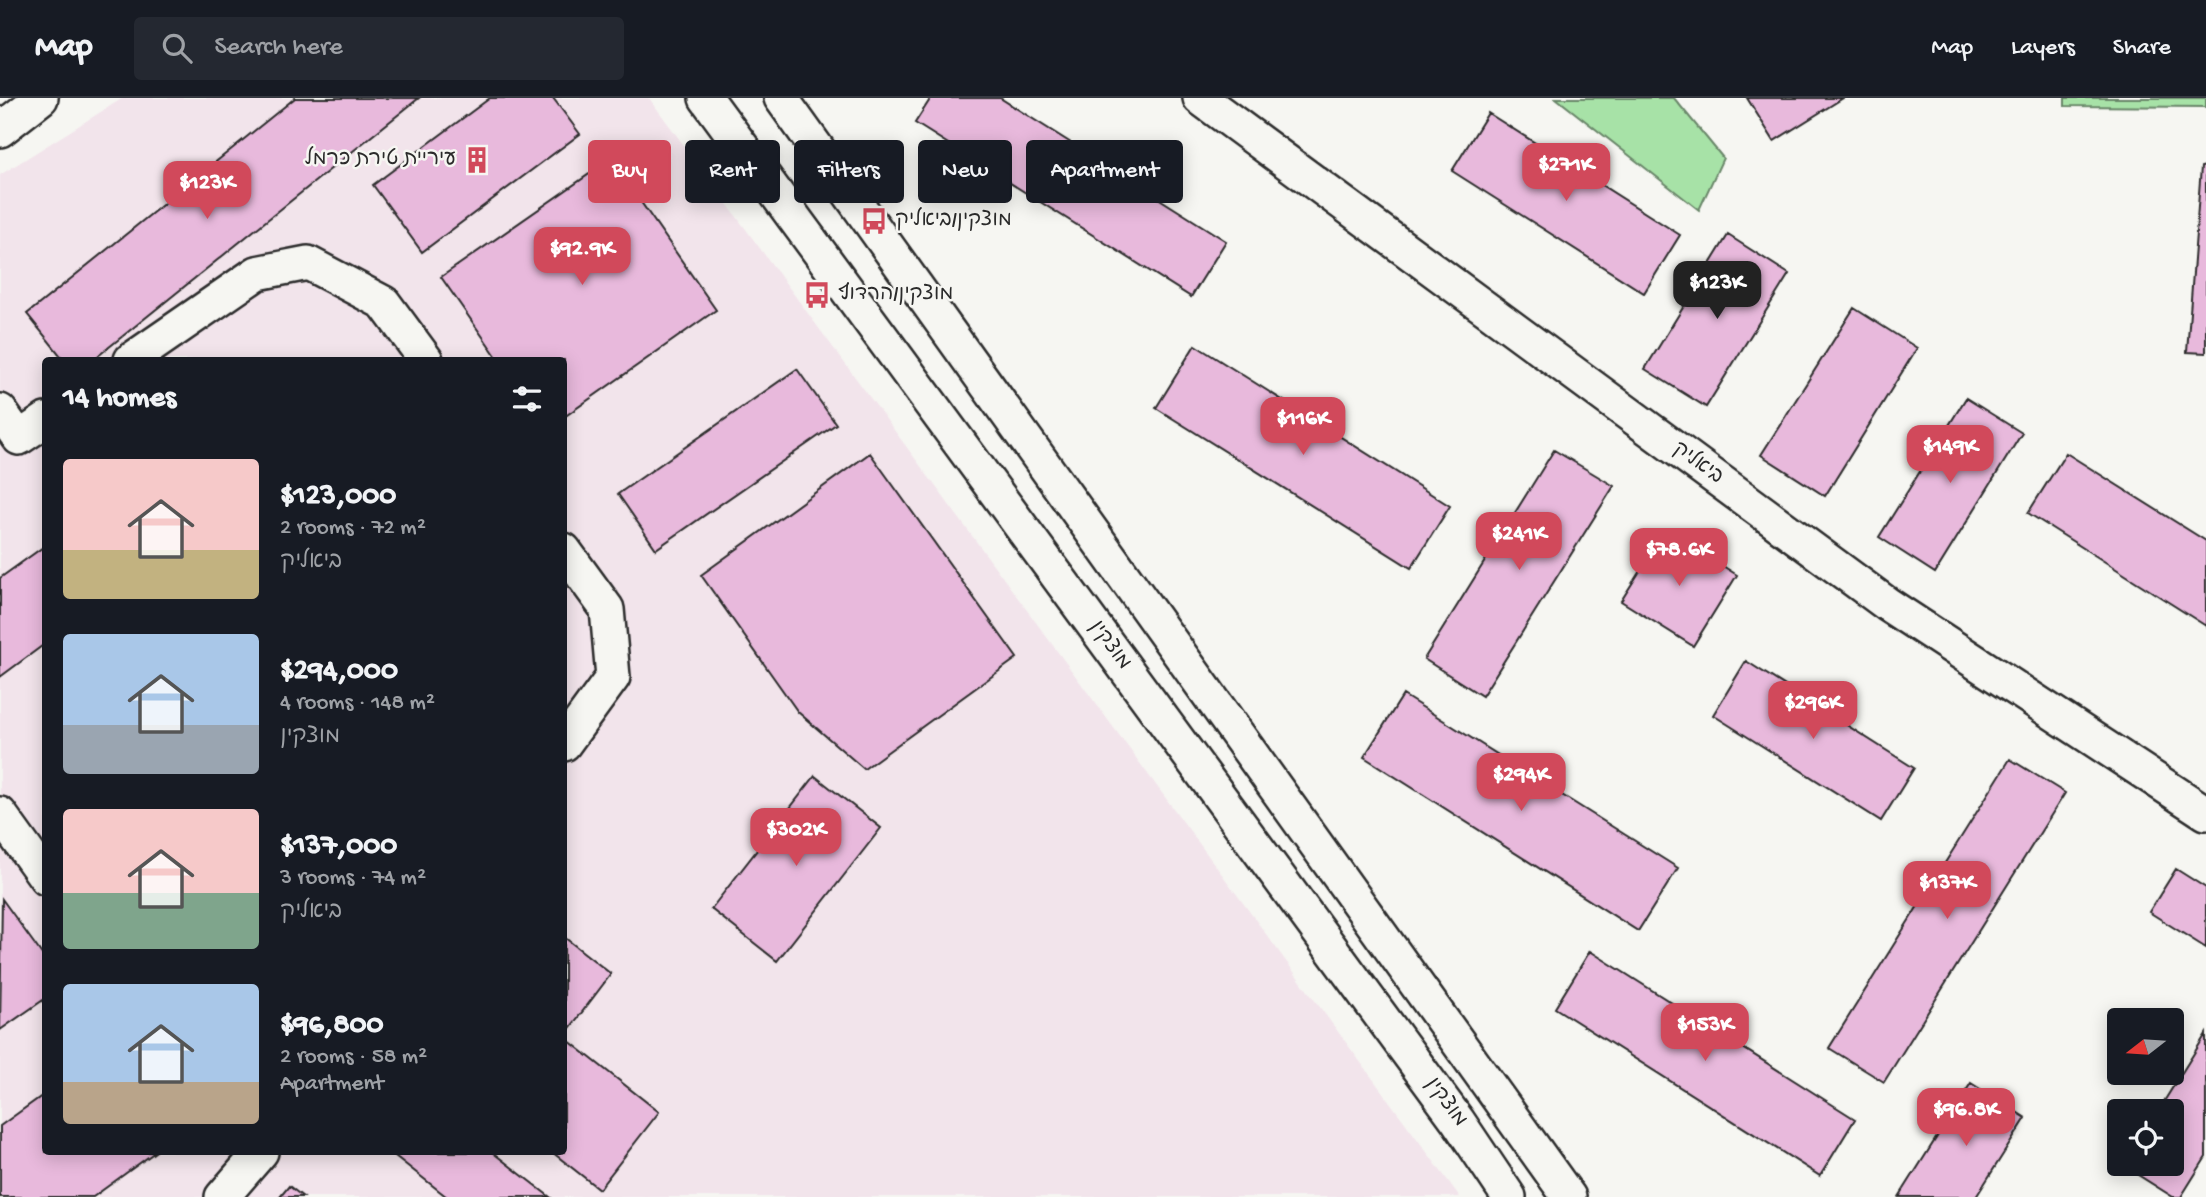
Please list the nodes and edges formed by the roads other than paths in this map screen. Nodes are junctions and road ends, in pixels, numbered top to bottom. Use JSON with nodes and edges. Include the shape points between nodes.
{"nodes":[{"id":1,"x":41,"y":98,"type":"edge"},
{"id":2,"x":706,"y":98,"type":"edge"},
{"id":3,"x":781,"y":98,"type":"edge"},
{"id":4,"x":1200,"y":98,"type":"edge"},
{"id":5,"x":0,"y":130,"type":"edge"},
{"id":6,"x":135,"y":357,"type":"edge"},
{"id":7,"x":424,"y":357,"type":"edge"},
{"id":8,"x":0,"y":411,"type":"edge"},
{"id":9,"x":21,"y":437,"type":"edge"},
{"id":10,"x":567,"y":554,"type":"edge"},
{"id":11,"x":567,"y":740,"type":"edge"},
{"id":12,"x":2206,"y":813,"type":"edge"},
{"id":13,"x":0,"y":814,"type":"edge"},
{"id":14,"x":42,"y":872,"type":"edge"},
{"id":15,"x":251,"y":1156,"type":"edge"},
{"id":16,"x":222,"y":1197,"type":"edge"},
{"id":17,"x":1509,"y":1197,"type":"edge"},
{"id":18,"x":1569,"y":1197,"type":"edge"}],
"edges":[{"from":1,"to":5,"type":"street"},
{"from":2,"to":17,"type":"street","name":"מוצקין","via":[[1458,1121]]},
{"from":3,"to":18,"type":"street"},
{"from":4,"to":12,"type":"street","name":"ביאליק","via":[[1887,604]]},
{"from":6,"to":7,"type":"street","via":[[257,273],[308,263],[384,303]]},
{"from":8,"to":9,"type":"street"},
{"from":10,"to":11,"type":"street","via":[[607,609],[613,677]]},
{"from":13,"to":14,"type":"street"},
{"from":15,"to":16,"type":"street"}]}
